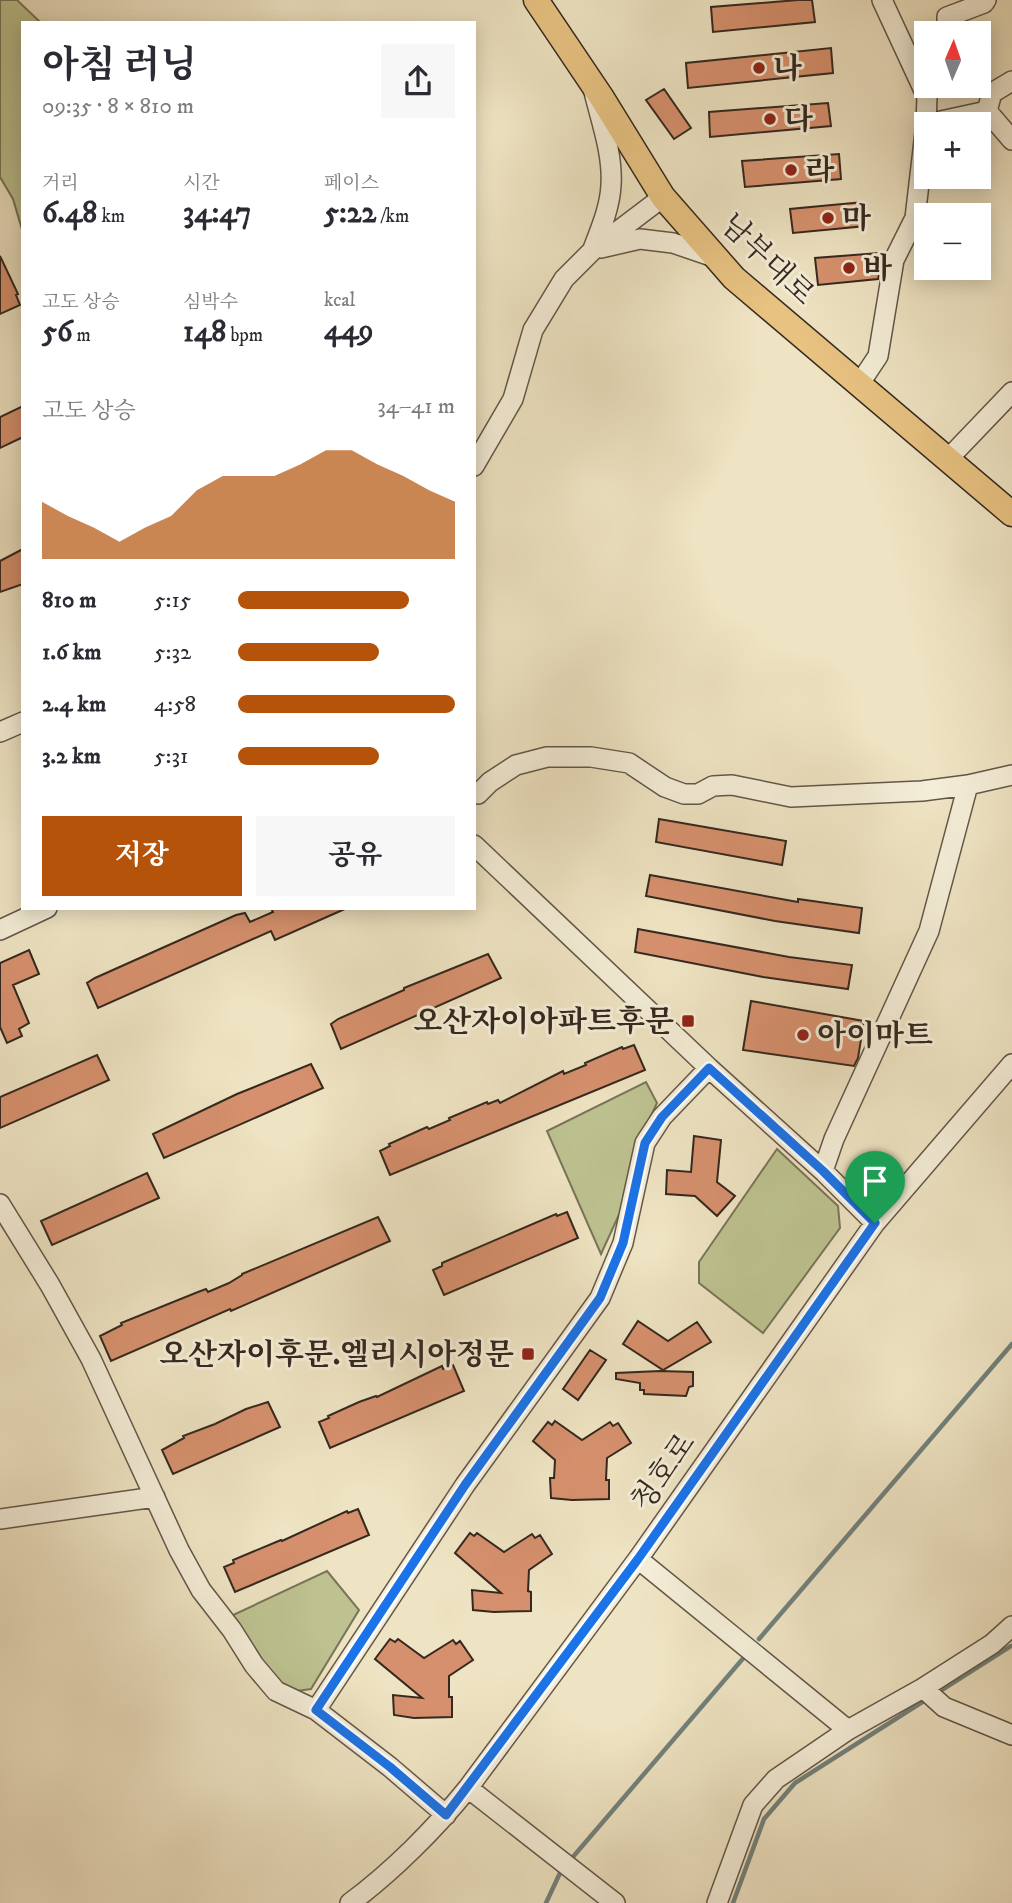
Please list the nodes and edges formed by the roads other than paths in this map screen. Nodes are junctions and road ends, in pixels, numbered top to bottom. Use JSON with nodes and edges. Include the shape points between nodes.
{"nodes":[{"id":1,"x":536,"y":0,"type":"edge"},
{"id":2,"x":882,"y":0,"type":"edge"},
{"id":3,"x":986,"y":0,"type":"edge"},
{"id":4,"x":947,"y":21,"type":"edge"},
{"id":5,"x":914,"y":61,"type":"edge"},
{"id":6,"x":1012,"y":81,"type":"edge"},
{"id":7,"x":592,"y":84,"type":"junction"},
{"id":8,"x":987,"y":111,"type":"junction"},
{"id":9,"x":982,"y":112,"type":"edge"},
{"id":10,"x":1012,"y":140,"type":"edge"},
{"id":11,"x":919,"y":189,"type":"edge"},
{"id":12,"x":663,"y":197,"type":"junction"},
{"id":13,"x":593,"y":250,"type":"junction"},
{"id":14,"x":717,"y":258,"type":"junction"},
{"id":15,"x":860,"y":383,"type":"junction"},
{"id":16,"x":1012,"y":392,"type":"edge"},
{"id":17,"x":948,"y":459,"type":"junction"},
{"id":18,"x":476,"y":463,"type":"edge"},
{"id":19,"x":1012,"y":514,"type":"edge"},
{"id":20,"x":21,"y":723,"type":"edge"},
{"id":21,"x":0,"y":732,"type":"edge"},
{"id":22,"x":1012,"y":775,"type":"edge"},
{"id":23,"x":968,"y":785,"type":"junction"},
{"id":24,"x":478,"y":794,"type":"dead end"},
{"id":25,"x":476,"y":847,"type":"edge"},
{"id":26,"x":43,"y":910,"type":"edge"},
{"id":27,"x":0,"y":930,"type":"edge"},
{"id":28,"x":1012,"y":1064,"type":"edge"},
{"id":29,"x":709,"y":1068,"type":"junction"},
{"id":30,"x":823,"y":1171,"type":"junction"},
{"id":31,"x":0,"y":1204,"type":"edge"},
{"id":32,"x":875,"y":1223,"type":"junction"},
{"id":33,"x":155,"y":1497,"type":"junction"},
{"id":34,"x":0,"y":1519,"type":"edge"},
{"id":35,"x":638,"y":1559,"type":"junction"},
{"id":36,"x":1012,"y":1626,"type":"edge"},
{"id":37,"x":924,"y":1688,"type":"junction"},
{"id":38,"x":316,"y":1710,"type":"junction"},
{"id":39,"x":848,"y":1730,"type":"junction"},
{"id":40,"x":1012,"y":1735,"type":"edge"},
{"id":41,"x":468,"y":1788,"type":"junction"},
{"id":42,"x":446,"y":1815,"type":"junction"},
{"id":43,"x":350,"y":1903,"type":"edge"},
{"id":44,"x":615,"y":1903,"type":"edge"},
{"id":45,"x":717,"y":1903,"type":"edge"}],
"edges":[{"from":1,"to":7,"type":"main road","name":"남부대로"},
{"from":2,"to":5,"type":"street"},
{"from":3,"to":4,"type":"street","via":[[947,17]]},
{"from":6,"to":8,"type":"street","via":[[992,93]]},
{"from":7,"to":12,"type":"main road","name":"남부대로"},
{"from":7,"to":13,"type":"street","via":[[610,159],[611,184],[607,213]]},
{"from":8,"to":9,"type":"street"},
{"from":8,"to":10,"type":"street"},
{"from":11,"to":15,"type":"street","via":[[915,218],[894,260],[878,356]]},
{"from":12,"to":13,"type":"street"},
{"from":12,"to":14,"type":"main road","name":"남부대로"},
{"from":13,"to":14,"type":"street","via":[[640,239],[673,243]]},
{"from":13,"to":18,"type":"street","via":[[564,279],[533,330],[513,399]]},
{"from":14,"to":15,"type":"main road","name":"남부대로","via":[[734,278]]},
{"from":15,"to":17,"type":"main road","name":"남부대로"},
{"from":16,"to":17,"type":"street"},
{"from":17,"to":19,"type":"main road","name":"남부대로"},
{"from":20,"to":21,"type":"street"},
{"from":22,"to":23,"type":"street"},
{"from":23,"to":24,"type":"street","via":[[791,797],[732,785],[684,794],[629,763],[547,757],[516,765]]},
{"from":23,"to":30,"type":"street","via":[[929,931]]},
{"from":25,"to":29,"type":"street"},
{"from":26,"to":27,"type":"street"},
{"from":28,"to":32,"type":"street","name":"청호로"},
{"from":29,"to":30,"type":"street"},
{"from":29,"to":38,"type":"street","via":[[662,1117],[645,1143],[623,1243],[600,1298],[465,1485]]},
{"from":30,"to":32,"type":"street"},
{"from":31,"to":33,"type":"street","via":[[90,1359]]},
{"from":32,"to":35,"type":"street","name":"청호로"},
{"from":33,"to":34,"type":"street"},
{"from":33,"to":38,"type":"street","via":[[201,1590],[254,1665],[276,1690]]},
{"from":35,"to":39,"type":"street"},
{"from":35,"to":41,"type":"street","name":"청호로"},
{"from":36,"to":37,"type":"street"},
{"from":37,"to":39,"type":"street"},
{"from":37,"to":40,"type":"street","via":[[944,1707]]},
{"from":38,"to":42,"type":"street"},
{"from":39,"to":45,"type":"street","via":[[776,1779],[753,1805]]},
{"from":41,"to":42,"type":"street","name":"청호로"},
{"from":41,"to":44,"type":"street"},
{"from":42,"to":43,"type":"street","name":"청호로"}]}
